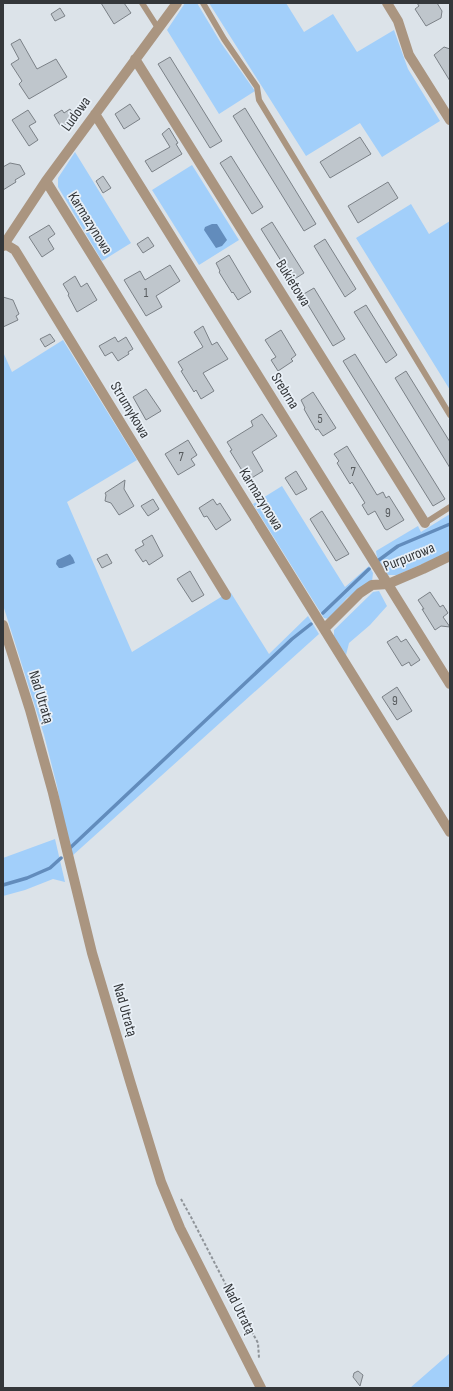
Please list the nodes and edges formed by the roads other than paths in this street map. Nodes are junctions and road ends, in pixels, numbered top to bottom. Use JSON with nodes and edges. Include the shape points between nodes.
{"nodes":[{"id":1,"x":142,"y":3,"type":"edge"},
{"id":2,"x":177,"y":3,"type":"edge"},
{"id":3,"x":203,"y":3,"type":"edge"},
{"id":4,"x":387,"y":3,"type":"edge"},
{"id":5,"x":158,"y":28,"type":"junction"},
{"id":6,"x":135,"y":59,"type":"junction"},
{"id":7,"x":94,"y":114,"type":"junction"},
{"id":8,"x":450,"y":120,"type":"edge"},
{"id":9,"x":46,"y":181,"type":"junction"},
{"id":10,"x":4,"y":245,"type":"edge"},
{"id":11,"x":450,"y":415,"type":"edge"},
{"id":12,"x":450,"y":507,"type":"edge"},
{"id":13,"x":425,"y":523,"type":"joint"},
{"id":14,"x":450,"y":556,"type":"edge"},
{"id":15,"x":388,"y":584,"type":"junction"},
{"id":16,"x":226,"y":595,"type":"dead end"},
{"id":17,"x":3,"y":625,"type":"edge"},
{"id":18,"x":324,"y":629,"type":"junction"},
{"id":19,"x":450,"y":684,"type":"edge"},
{"id":20,"x":450,"y":832,"type":"edge"},
{"id":21,"x":261,"y":1388,"type":"edge"}],
"edges":[{"from":1,"to":5,"type":"lane"},
{"from":2,"to":5,"type":"street","name":"Ludowa"},
{"from":3,"to":11,"type":"lane","via":[[257,87],[259,100]]},
{"from":4,"to":8,"type":"street","via":[[398,21],[409,55]]},
{"from":5,"to":6,"type":"street","name":"Ludowa"},
{"from":6,"to":7,"type":"street","name":"Ludowa"},
{"from":6,"to":13,"type":"street","name":"Bukietowa"},
{"from":7,"to":9,"type":"street","name":"Ludowa"},
{"from":7,"to":15,"type":"street","name":"Srebrna"},
{"from":9,"to":10,"type":"street","name":"Ludowa"},
{"from":9,"to":18,"type":"street","name":"Karmazynowa"},
{"from":10,"to":16,"type":"street","name":"Strumykowa","via":[[15,250]]},
{"from":12,"to":13,"type":"lane"},
{"from":14,"to":15,"type":"street","name":"Purpurowa"},
{"from":15,"to":18,"type":"street","name":"Purpurowa","via":[[372,585],[360,593]]},
{"from":15,"to":19,"type":"street","name":"Srebrna"},
{"from":17,"to":21,"type":"street","name":"Nad Utratą","via":[[30,710],[92,953],[159,1175],[180,1228]]},
{"from":18,"to":20,"type":"street","name":"Karmazynowa"}]}
